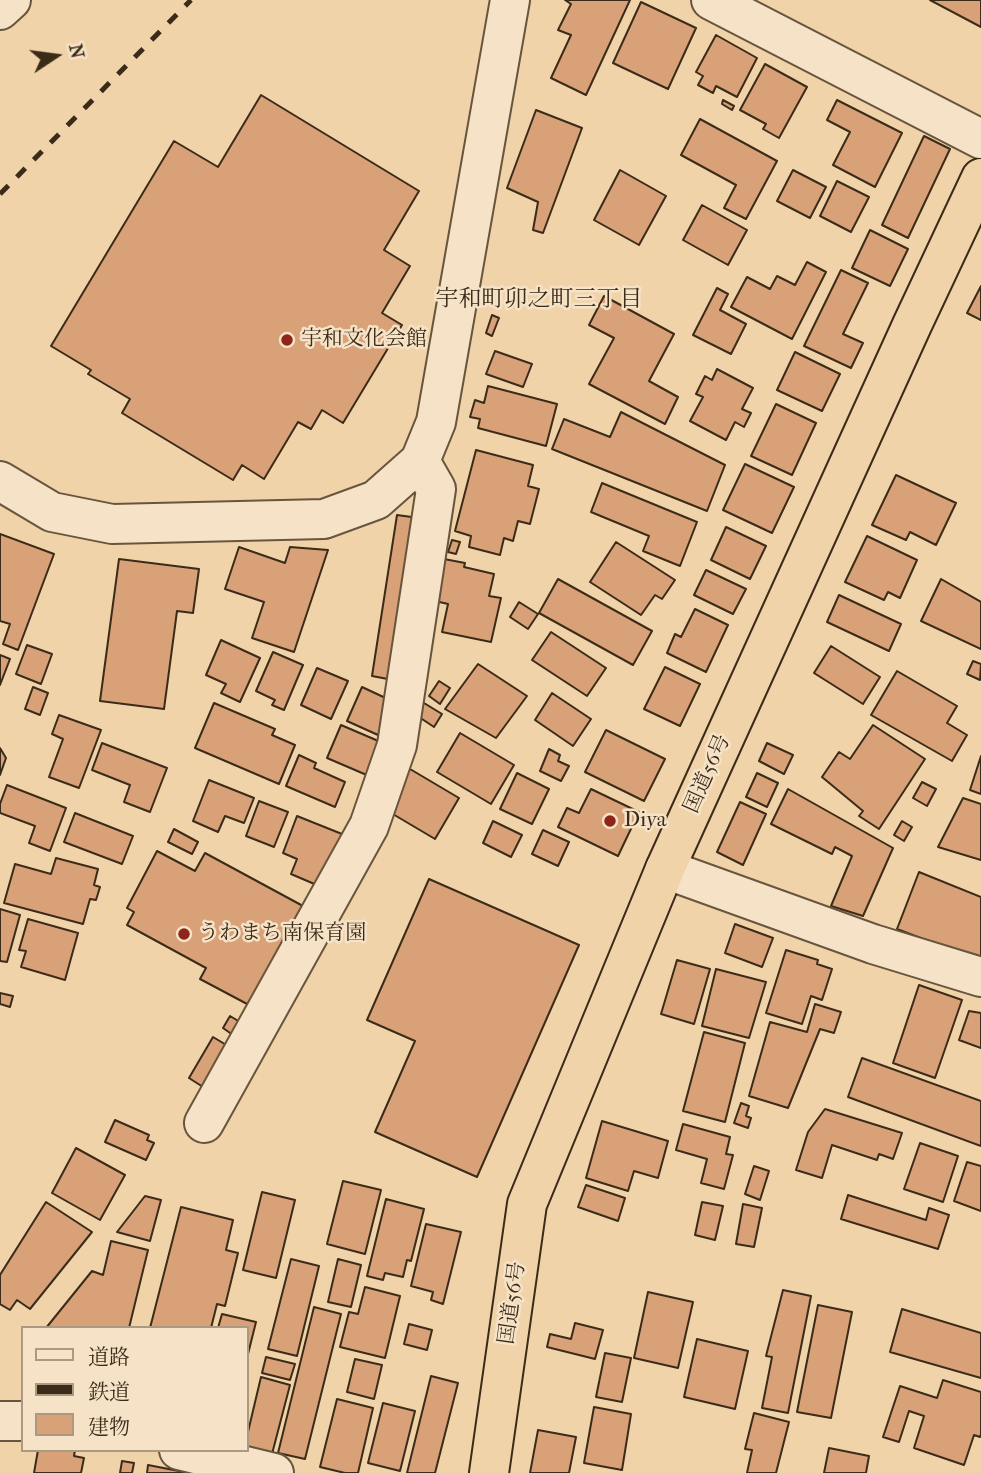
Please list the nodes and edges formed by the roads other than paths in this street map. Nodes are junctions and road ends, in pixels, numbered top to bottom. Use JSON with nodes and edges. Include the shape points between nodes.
{"nodes":[{"id":1,"x":11,"y":0,"type":"edge"},
{"id":2,"x":510,"y":0,"type":"edge"},
{"id":3,"x":711,"y":0,"type":"edge"},
{"id":4,"x":0,"y":10,"type":"edge"},
{"id":5,"x":981,"y":139,"type":"edge"},
{"id":6,"x":981,"y":178,"type":"edge"},
{"id":7,"x":420,"y":461,"type":"junction"},
{"id":8,"x":0,"y":481,"type":"edge"},
{"id":9,"x":665,"y":869,"type":"junction"},
{"id":10,"x":981,"y":977,"type":"edge"},
{"id":11,"x":204,"y":1123,"type":"dead end"},
{"id":12,"x":0,"y":1421,"type":"edge"},
{"id":13,"x":21,"y":1421,"type":"edge"},
{"id":14,"x":186,"y":1452,"type":"edge"},
{"id":15,"x":274,"y":1473,"type":"edge"},
{"id":16,"x":489,"y":1473,"type":"edge"}],
"edges":[{"from":1,"to":4,"type":"street"},
{"from":2,"to":7,"type":"street","via":[[436,422]]},
{"from":3,"to":5,"type":"street"},
{"from":6,"to":9,"type":"highway","name":"国道56号"},
{"from":7,"to":8,"type":"street","via":[[376,500],[324,519],[112,524],[52,512]]},
{"from":7,"to":11,"type":"street","via":[[436,489],[397,745],[369,826]]},
{"from":9,"to":10,"type":"street","via":[[873,944]]},
{"from":9,"to":16,"type":"highway","name":"国道56号","via":[[527,1203]]},
{"from":12,"to":13,"type":"street"},
{"from":14,"to":15,"type":"street"}]}
